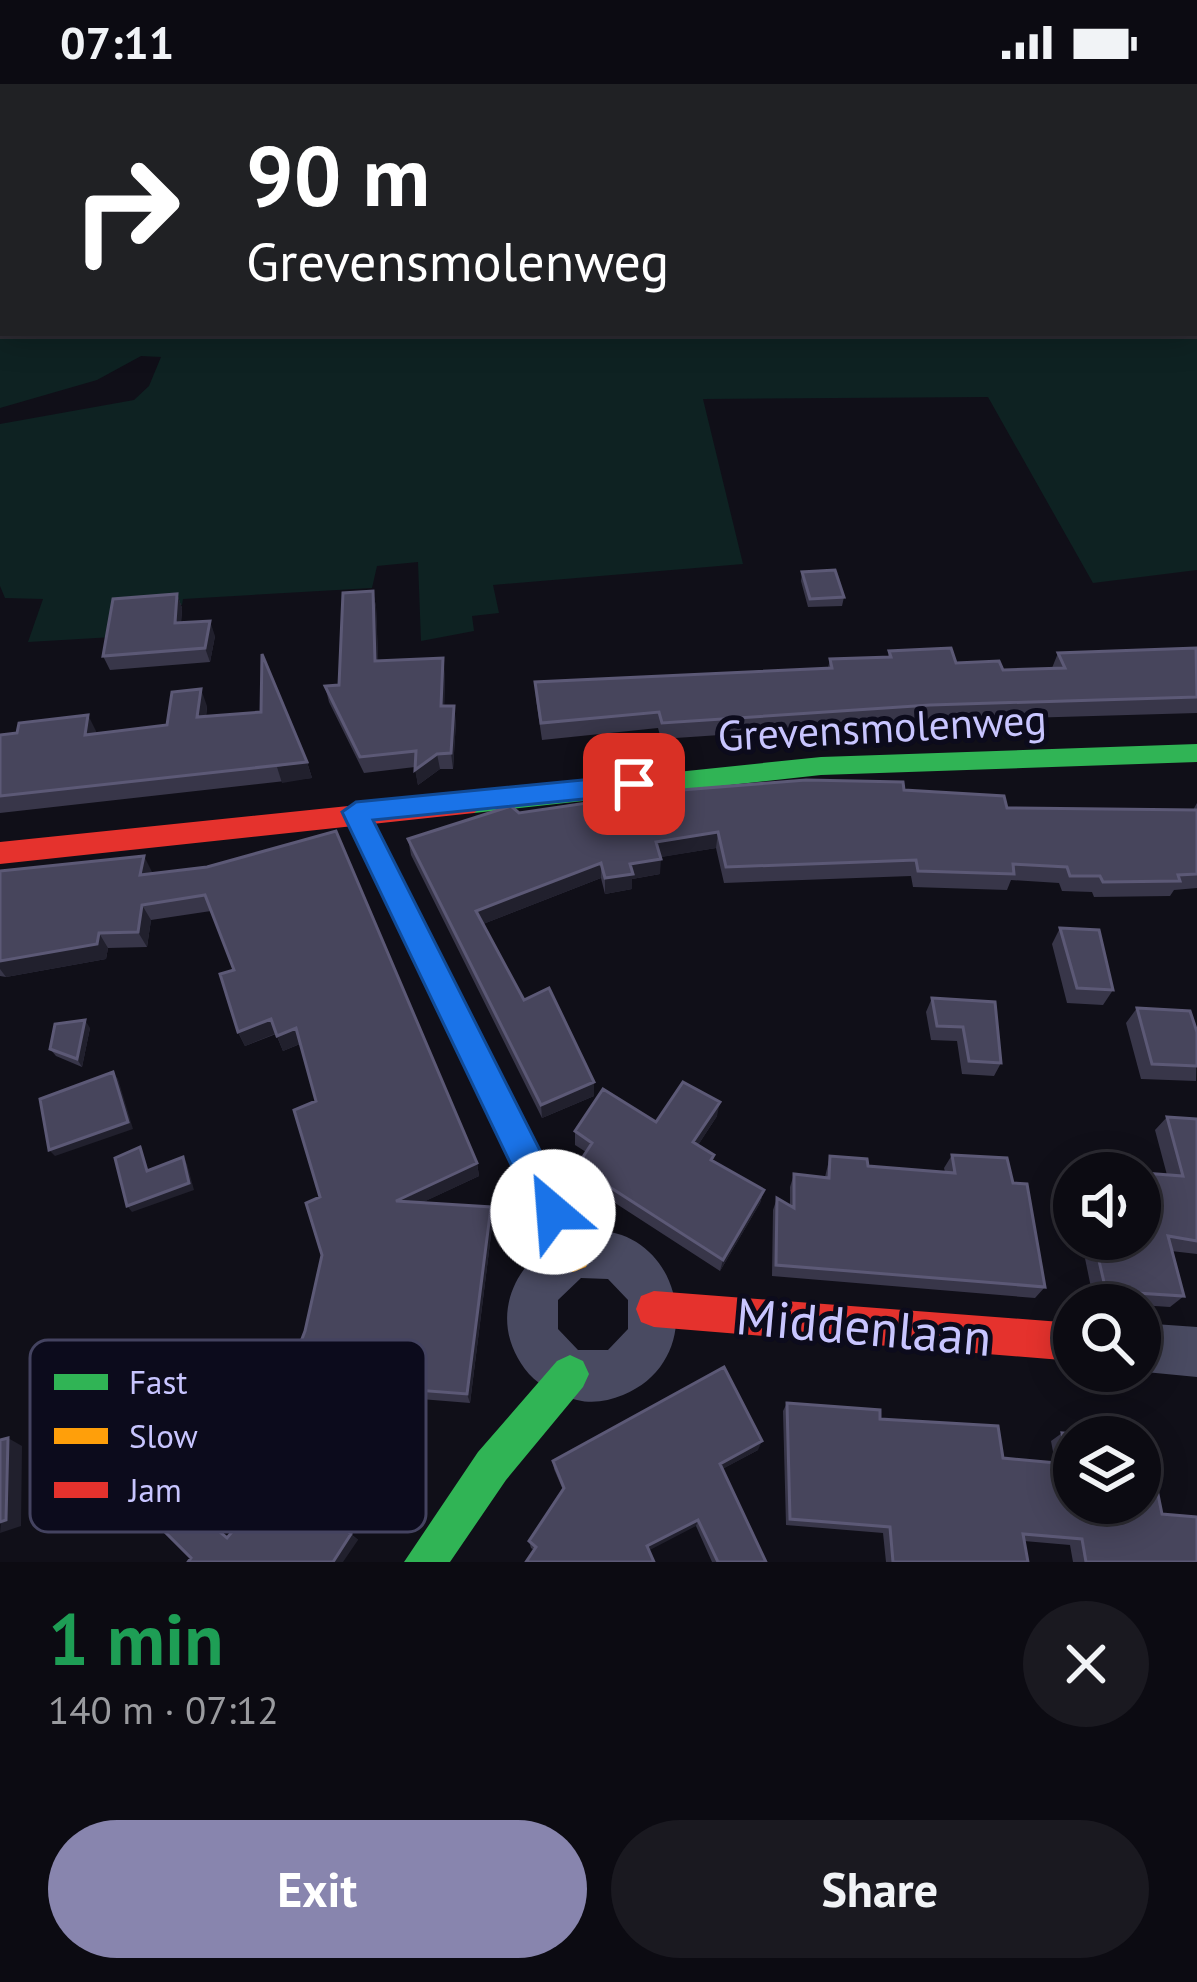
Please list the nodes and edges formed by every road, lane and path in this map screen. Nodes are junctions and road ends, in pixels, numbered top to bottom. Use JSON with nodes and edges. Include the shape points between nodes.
{"nodes":[{"id":1,"x":1197,"y":753,"type":"edge"},
{"id":2,"x":356,"y":812,"type":"junction"},
{"id":3,"x":0,"y":853,"type":"edge"},
{"id":4,"x":573,"y":1254,"type":"junction"},
{"id":5,"x":653,"y":1309,"type":"junction"},
{"id":6,"x":1053,"y":1340,"type":"edge"},
{"id":7,"x":1161,"y":1349,"type":"edge"},
{"id":8,"x":1197,"y":1352,"type":"edge"},
{"id":9,"x":570,"y":1374,"type":"junction"},
{"id":10,"x":425,"y":1562,"type":"edge"}],
"edges":[{"from":1,"to":2,"type":"street","name":"Grevensmolenweg","via":[[820,766]]},
{"from":2,"to":3,"type":"street","name":"Grevensmolenweg"},
{"from":2,"to":4,"type":"street"},
{"from":4,"to":5,"type":"street","via":[[592,1251],[629,1264]]},
{"from":4,"to":9,"type":"street","via":[[539,1284],[532,1309],[542,1350]]},
{"from":5,"to":6,"type":"street","name":"Middenlaan"},
{"from":5,"to":9,"type":"street","via":[[646,1345],[630,1365],[605,1377]]},
{"from":7,"to":8,"type":"street"},
{"from":9,"to":10,"type":"street"}]}
